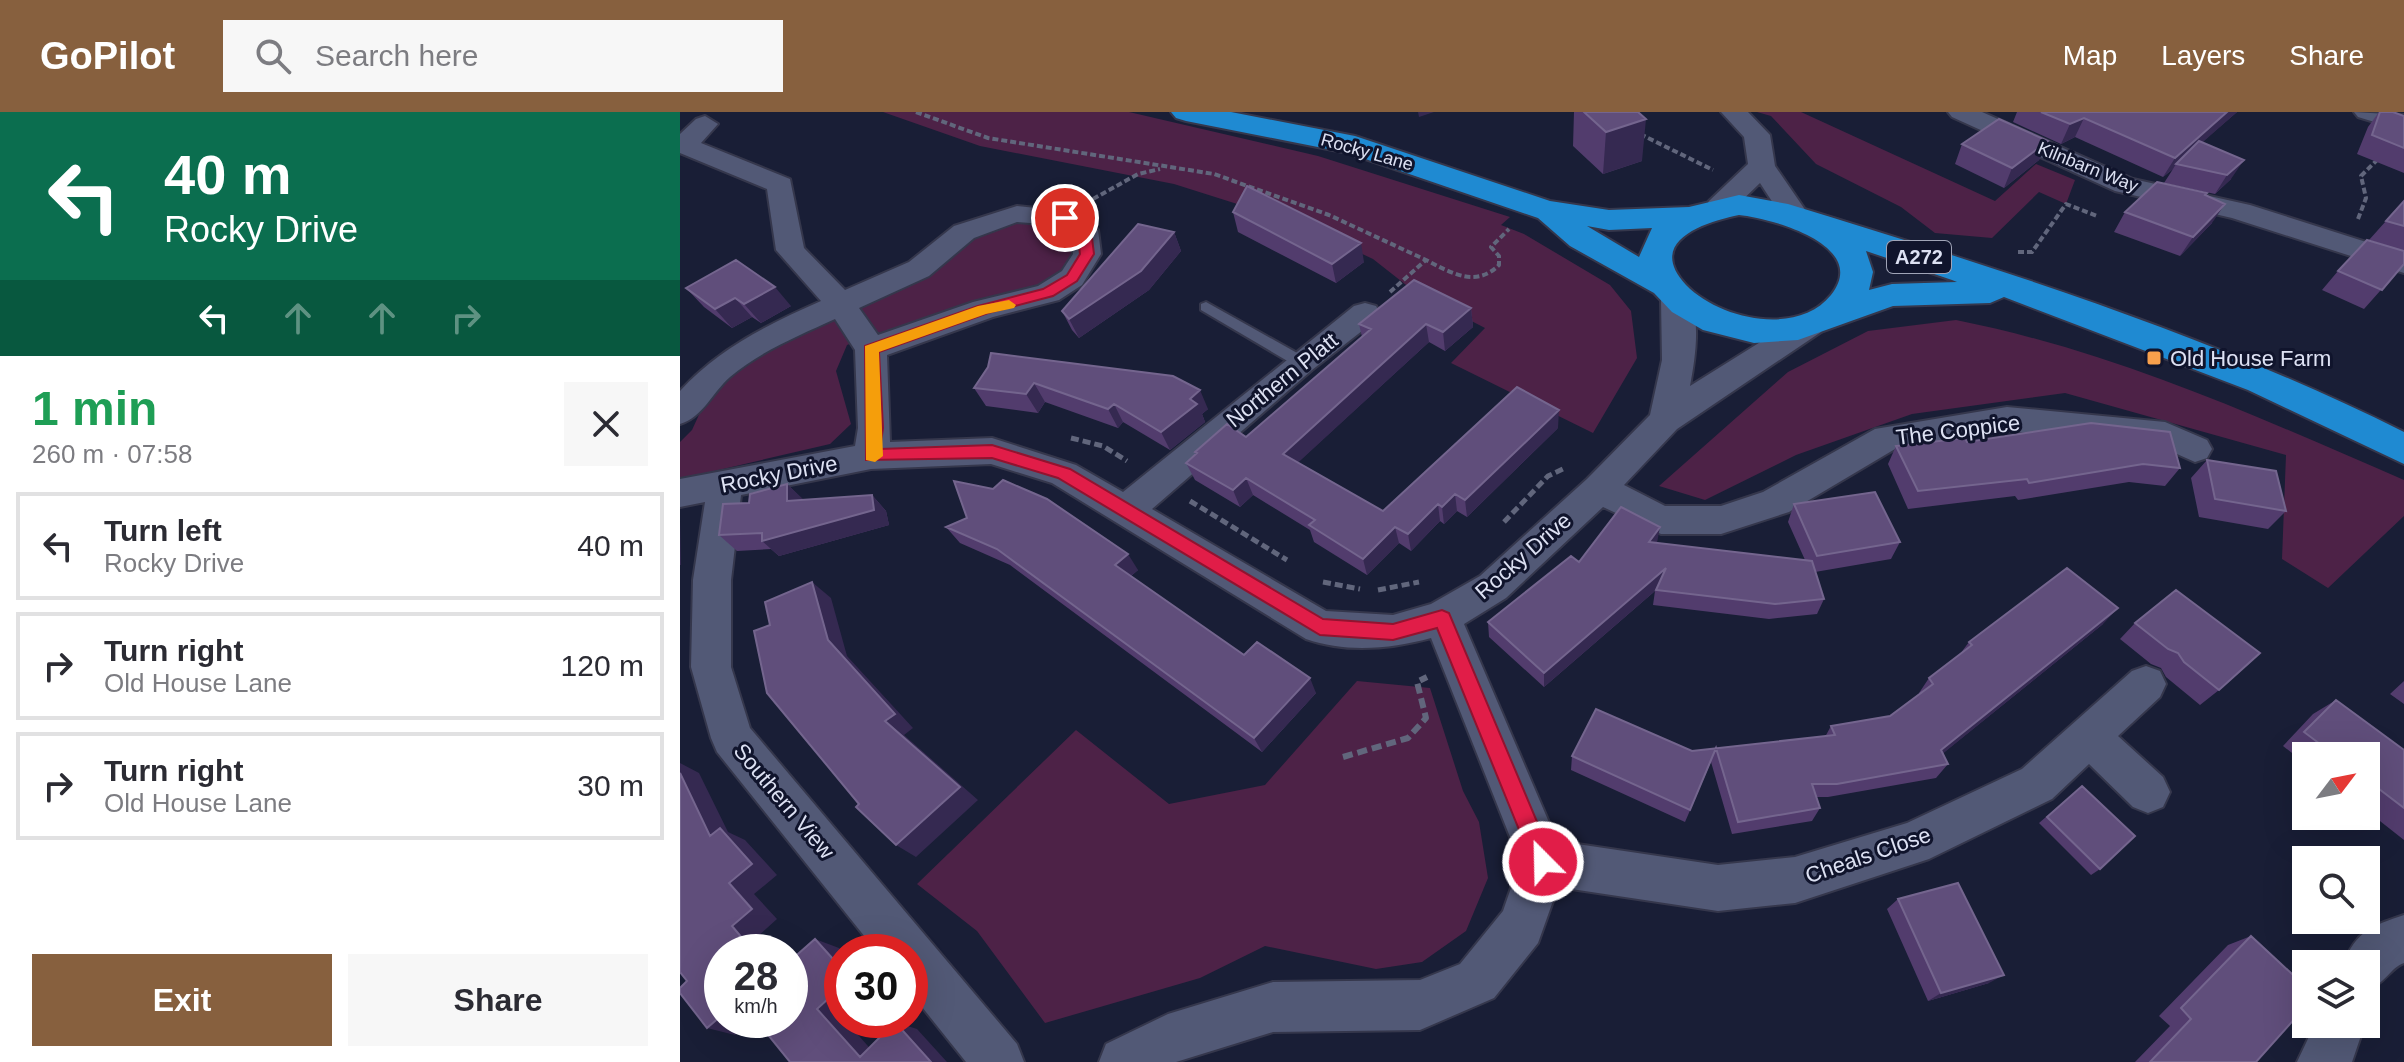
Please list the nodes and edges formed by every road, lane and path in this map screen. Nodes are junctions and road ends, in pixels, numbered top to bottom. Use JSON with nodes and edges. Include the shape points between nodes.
{"nodes":[{"id":1,"x":916,"y":112,"type":"edge"},
{"id":2,"x":1186,"y":112,"type":"edge"},
{"id":3,"x":1734,"y":112,"type":"edge"},
{"id":4,"x":1961,"y":112,"type":"edge"},
{"id":5,"x":2367,"y":112,"type":"edge"},
{"id":6,"x":2404,"y":123,"type":"edge"},
{"id":7,"x":705,"y":124,"type":"dead end"},
{"id":8,"x":1636,"y":132,"type":"edge"},
{"id":9,"x":682,"y":146,"type":"edge"},
{"id":10,"x":2382,"y":155,"type":"edge"},
{"id":11,"x":1762,"y":166,"type":"junction"},
{"id":12,"x":1165,"y":168,"type":"junction"},
{"id":13,"x":1717,"y":172,"type":"dead end"},
{"id":14,"x":1704,"y":212,"type":"junction"},
{"id":15,"x":2097,"y":216,"type":"dead end"},
{"id":16,"x":1530,"y":217,"type":"junction"},
{"id":17,"x":1065,"y":218,"type":"junction"},
{"id":18,"x":1804,"y":218,"type":"junction"},
{"id":19,"x":2343,"y":243,"type":"junction"},
{"id":20,"x":2017,"y":252,"type":"dead end"},
{"id":21,"x":1426,"y":260,"type":"junction"},
{"id":22,"x":2404,"y":264,"type":"edge"},
{"id":23,"x":1669,"y":292,"type":"junction"},
{"id":24,"x":2022,"y":294,"type":"junction"},
{"id":25,"x":840,"y":303,"type":"junction"},
{"id":26,"x":1206,"y":307,"type":"dead end"},
{"id":27,"x":1365,"y":313,"type":"joint"},
{"id":28,"x":1823,"y":319,"type":"junction"},
{"id":29,"x":871,"y":349,"type":"junction"},
{"id":30,"x":1301,"y":362,"type":"junction"},
{"id":31,"x":680,"y":412,"type":"edge"},
{"id":32,"x":1665,"y":420,"type":"junction"},
{"id":33,"x":1064,"y":436,"type":"dead end"},
{"id":34,"x":2175,"y":436,"type":"edge"},
{"id":35,"x":2404,"y":449,"type":"edge"},
{"id":36,"x":871,"y":456,"type":"junction"},
{"id":37,"x":1587,"y":476,"type":"junction"},
{"id":38,"x":1159,"y":482,"type":"junction"},
{"id":39,"x":725,"y":485,"type":"junction"},
{"id":40,"x":680,"y":493,"type":"edge"},
{"id":41,"x":1127,"y":509,"type":"junction"},
{"id":42,"x":1497,"y":528,"type":"dead end"},
{"id":43,"x":1300,"y":568,"type":"dead end"},
{"id":44,"x":1313,"y":575,"type":"dead end"},
{"id":45,"x":1436,"y":599,"type":"junction"},
{"id":46,"x":1460,"y":661,"type":"junction"},
{"id":47,"x":2146,"y":684,"type":"dead end"},
{"id":48,"x":2088,"y":736,"type":"junction"},
{"id":49,"x":1343,"y":757,"type":"dead end"},
{"id":50,"x":2148,"y":792,"type":"dead end"},
{"id":51,"x":1543,"y":862,"type":"junction"},
{"id":52,"x":893,"y":934,"type":"edge"},
{"id":53,"x":2404,"y":939,"type":"edge"},
{"id":54,"x":2379,"y":950,"type":"edge"},
{"id":55,"x":928,"y":976,"type":"edge"},
{"id":56,"x":2336,"y":1038,"type":"edge"},
{"id":57,"x":999,"y":1062,"type":"edge"},
{"id":58,"x":1124,"y":1062,"type":"edge"},
{"id":59,"x":2322,"y":1062,"type":"edge"}],
"edges":[{"from":1,"to":12,"type":"path","via":[[988,138]]},
{"from":2,"to":16,"type":"highway","name":"Rocky Lane","via":[[1355,145]]},
{"from":3,"to":11,"type":"street","via":[[1757,135]]},
{"from":4,"to":19,"type":"street","name":"Kilnbarn Way","via":[[2125,185],[2240,211]]},
{"from":5,"to":6,"type":"street"},
{"from":7,"to":9,"type":"street"},
{"from":8,"to":13,"type":"path"},
{"from":9,"to":25,"type":"street","via":[[780,185],[790,250]]},
{"from":10,"to":19,"type":"path","via":[[2361,176],[2368,192],[2366,207]]},
{"from":11,"to":14,"type":"street","via":[[1747,184]]},
{"from":11,"to":18,"type":"street"},
{"from":12,"to":17,"type":"path","via":[[1138,174]]},
{"from":12,"to":21,"type":"path","via":[[1214,174],[1315,210]]},
{"from":14,"to":16,"type":"highway","name":"Rocky Lane","via":[[1609,220]]},
{"from":14,"to":18,"type":"highway","via":[[1760,206]]},
{"from":14,"to":23,"type":"highway","via":[[1671,228],[1660,242],[1655,259]]},
{"from":15,"to":20,"type":"path","via":[[2066,204],[2032,252]]},
{"from":16,"to":21,"type":"path","via":[[1498,236],[1491,247],[1499,256],[1493,274],[1463,278]]},
{"from":16,"to":23,"type":"highway","name":"Rocky Lane","via":[[1582,239]]},
{"from":17,"to":25,"type":"street","via":[[1017,214],[989,221],[964,232],[919,269]]},
{"from":17,"to":29,"type":"street","via":[[1084,230],[1087,254],[1072,278],[1048,293],[984,309]]},
{"from":18,"to":24,"type":"highway","number":"A272"},
{"from":18,"to":28,"type":"highway","via":[[1845,249],[1854,271],[1850,293]]},
{"from":19,"to":22,"type":"street","name":"Kilnbarn Way"},
{"from":21,"to":27,"type":"path"},
{"from":23,"to":28,"type":"highway","via":[[1697,314],[1723,325],[1783,331]]},
{"from":23,"to":32,"type":"street","name":"Rocky Drive","via":[[1682,330],[1679,371]]},
{"from":24,"to":28,"type":"highway","number":"A272","via":[[1892,295]]},
{"from":24,"to":35,"type":"highway","number":"A272","via":[[2101,318],[2267,384]]},
{"from":25,"to":29,"type":"street"},
{"from":25,"to":31,"type":"street","via":[[719,369]]},
{"from":26,"to":30,"type":"lane"},
{"from":27,"to":30,"type":"street","name":"Northern Platt"},
{"from":28,"to":32,"type":"street","name":"Rocky Drive"},
{"from":29,"to":36,"type":"street"},
{"from":30,"to":38,"type":"street","name":"Northern Platt"},
{"from":32,"to":37,"type":"street","name":"Rocky Drive"},
{"from":33,"to":38,"type":"path","via":[[1103,446]]},
{"from":34,"to":37,"type":"street","name":"The Coppice","via":[[2007,419],[1887,438],[1776,502],[1721,520],[1661,520]]},
{"from":36,"to":39,"type":"street","name":"Rocky Drive"},
{"from":36,"to":41,"type":"street","name":"Rocky Drive","via":[[992,451],[1064,474]]},
{"from":37,"to":42,"type":"path","via":[[1548,476]]},
{"from":37,"to":45,"type":"street","name":"Rocky Drive","via":[[1493,587]]},
{"from":38,"to":41,"type":"street","name":"Northern Platt"},
{"from":38,"to":43,"type":"path"},
{"from":39,"to":40,"type":"street","name":"Rocky Drive"},
{"from":39,"to":52,"type":"street","name":"Southern View","via":[[712,580],[711,667],[732,738]]},
{"from":41,"to":45,"type":"street","name":"Rocky Drive","via":[[1320,627],[1393,632]]},
{"from":44,"to":45,"type":"path","via":[[1326,583]]},
{"from":45,"to":46,"type":"street"},
{"from":46,"to":49,"type":"path","via":[[1417,682],[1426,718],[1408,738]]},
{"from":46,"to":51,"type":"street"},
{"from":47,"to":48,"type":"street","name":"Cheals Close"},
{"from":48,"to":50,"type":"street"},
{"from":48,"to":51,"type":"street","name":"Cheals Close","via":[[2037,784],[1913,843],[1795,880],[1718,888]]},
{"from":51,"to":58,"type":"street","via":[[1521,926],[1477,981],[1420,1005],[1273,1007],[1168,1039]]},
{"from":53,"to":54,"type":"street"},
{"from":55,"to":57,"type":"street","name":"Southern View"},
{"from":56,"to":59,"type":"street"}]}
